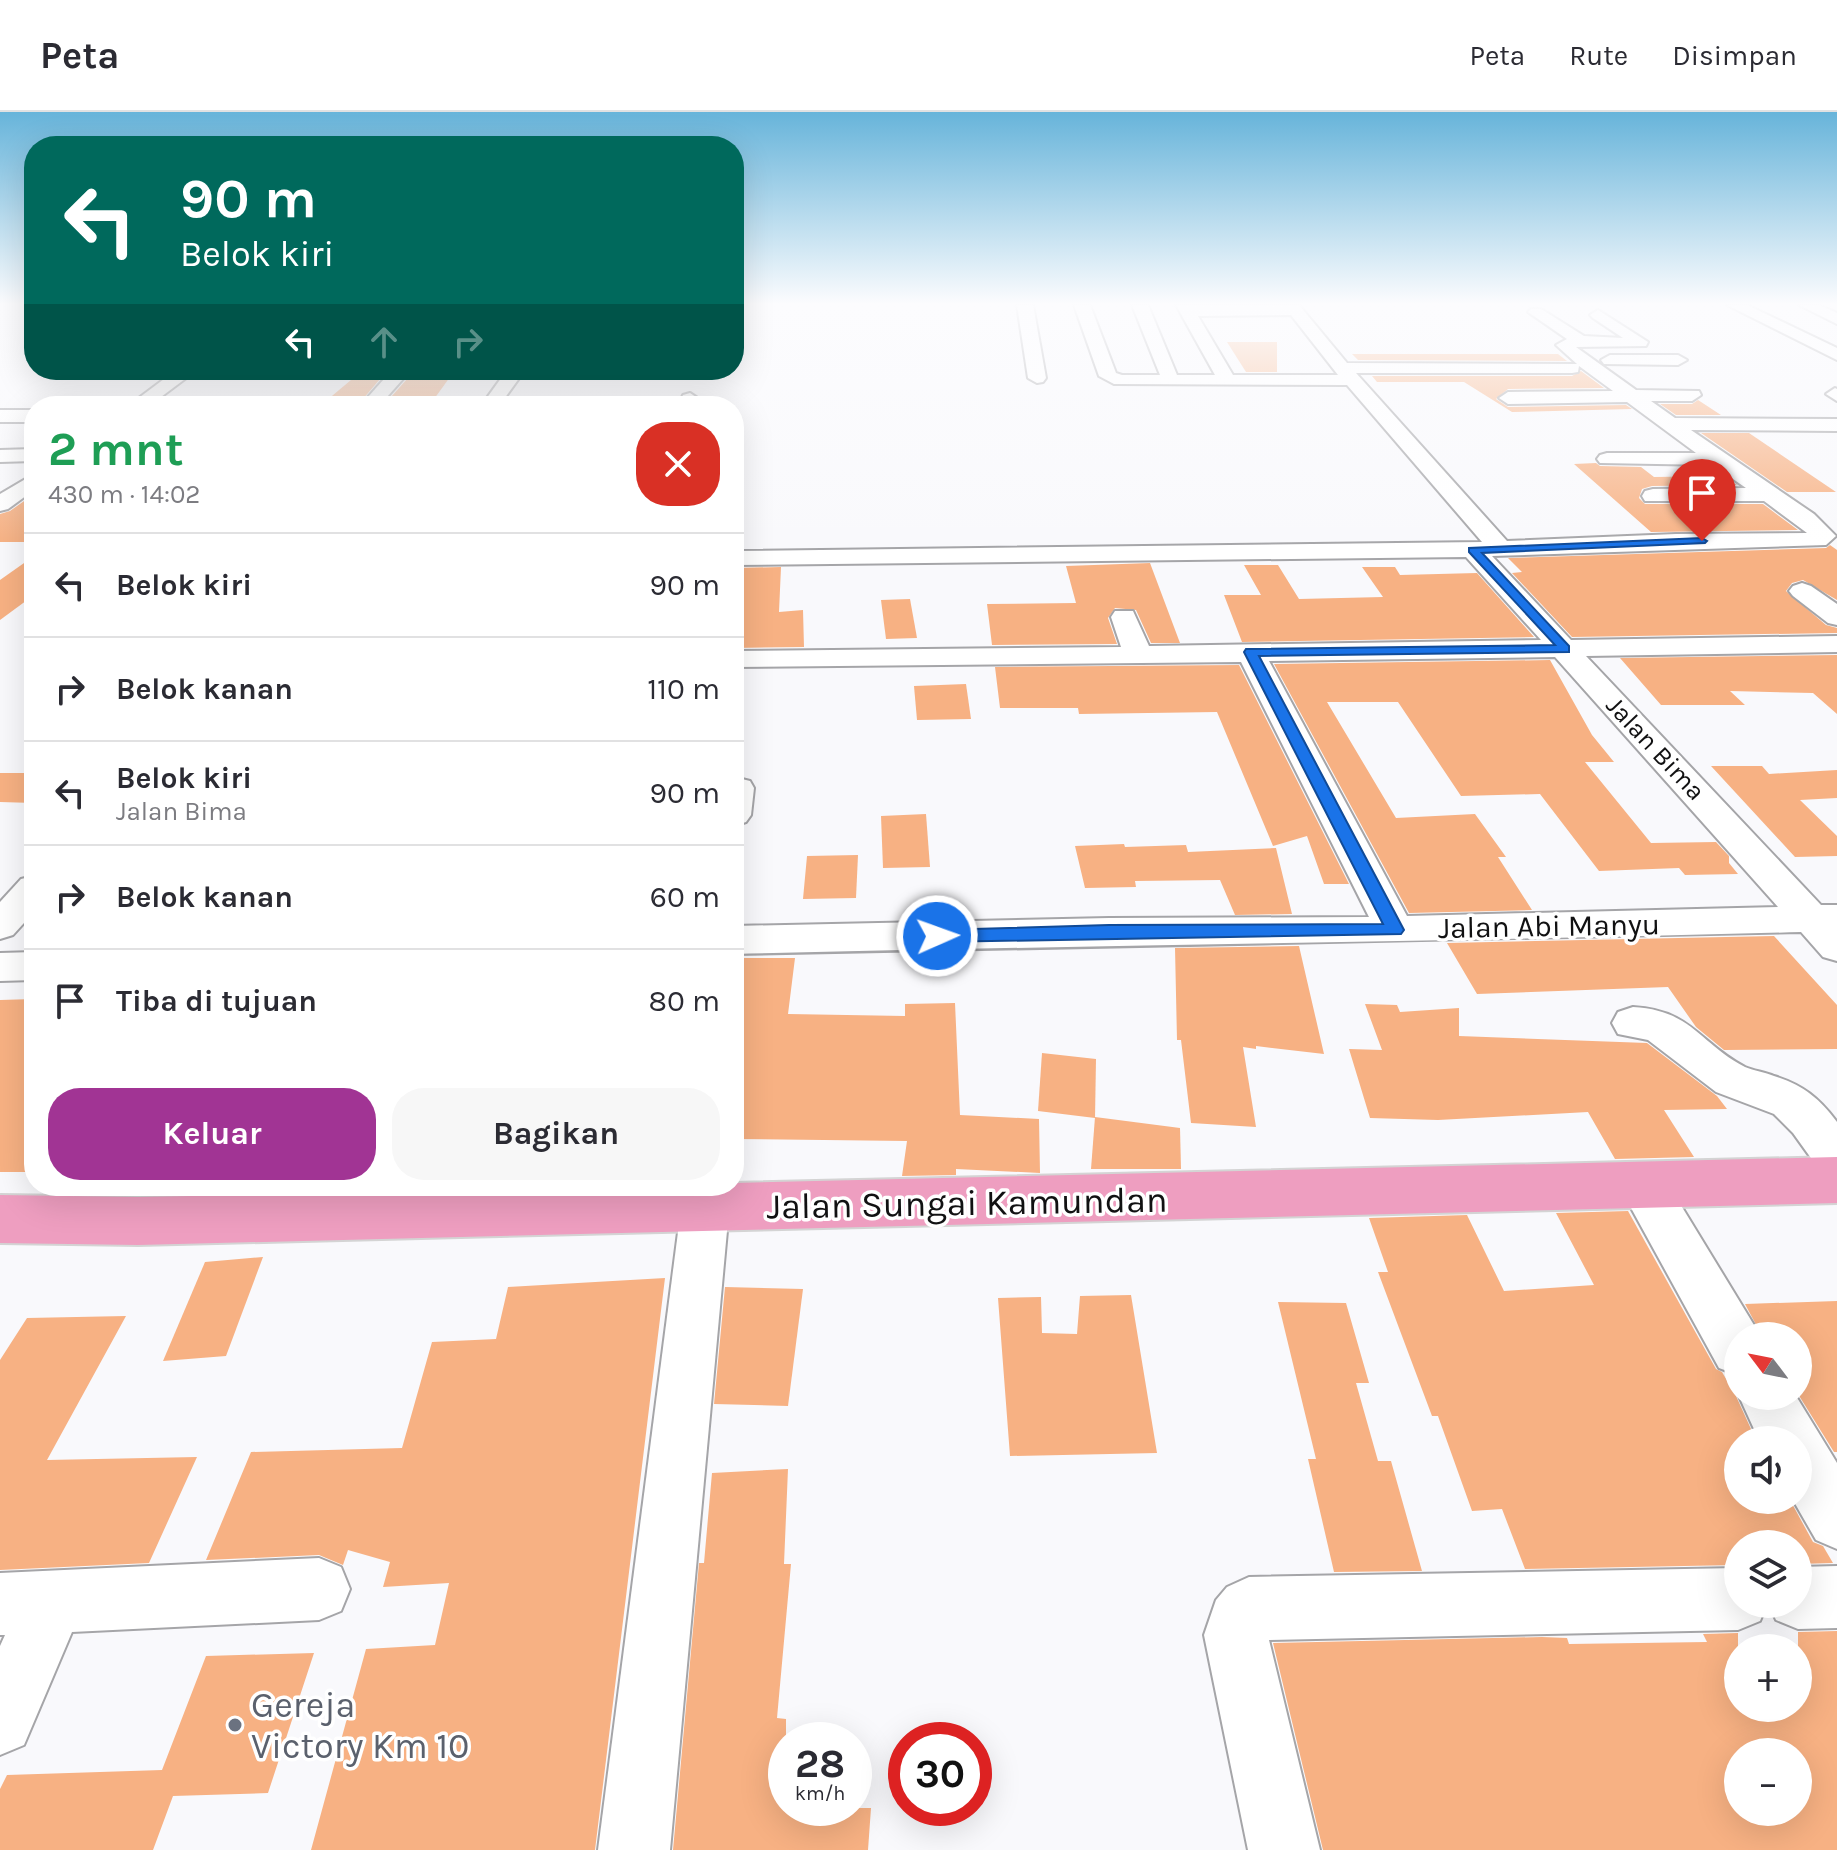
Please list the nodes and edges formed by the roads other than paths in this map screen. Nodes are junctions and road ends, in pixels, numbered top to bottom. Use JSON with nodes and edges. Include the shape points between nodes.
{"nodes":[{"id":1,"x":1358,"y":386,"type":"edge"},
{"id":2,"x":1617,"y":386,"type":"edge"},
{"id":3,"x":1628,"y":394,"type":"junction"},
{"id":4,"x":1692,"y":395,"type":"dead end"},
{"id":5,"x":1508,"y":398,"type":"dead end"},
{"id":6,"x":0,"y":416,"type":"edge"},
{"id":7,"x":24,"y":416,"type":"edge"},
{"id":8,"x":1668,"y":424,"type":"junction"},
{"id":9,"x":1837,"y":425,"type":"edge"},
{"id":10,"x":24,"y":455,"type":"edge"},
{"id":11,"x":0,"y":456,"type":"edge"},
{"id":12,"x":1607,"y":459,"type":"dead end"},
{"id":13,"x":1718,"y":459,"type":"junction"},
{"id":14,"x":24,"y":487,"type":"edge"},
{"id":15,"x":1767,"y":494,"type":"junction"},
{"id":16,"x":1653,"y":496,"type":"dead end"},
{"id":17,"x":0,"y":505,"type":"edge"},
{"id":18,"x":24,"y":507,"type":"edge"},
{"id":19,"x":1486,"y":549,"type":"junction"},
{"id":20,"x":744,"y":558,"type":"edge"},
{"id":21,"x":1802,"y":591,"type":"dead end"},
{"id":22,"x":1124,"y":617,"type":"dead end"},
{"id":23,"x":1837,"y":617,"type":"edge"},
{"id":24,"x":1837,"y":644,"type":"edge"},
{"id":25,"x":1565,"y":649,"type":"junction"},
{"id":26,"x":1250,"y":652,"type":"junction"},
{"id":27,"x":1138,"y":655,"type":"junction"},
{"id":28,"x":744,"y":659,"type":"edge"},
{"id":29,"x":24,"y":899,"type":"edge"},
{"id":30,"x":0,"y":926,"type":"edge"},
{"id":31,"x":1829,"y":928,"type":"edge"},
{"id":32,"x":1395,"y":930,"type":"junction"},
{"id":33,"x":744,"y":940,"type":"edge"},
{"id":34,"x":24,"y":966,"type":"edge"},
{"id":35,"x":0,"y":967,"type":"edge"},
{"id":36,"x":1633,"y":1023,"type":"dead end"},
{"id":37,"x":1837,"y":1158,"type":"edge"},
{"id":38,"x":1837,"y":1180,"type":"edge"},
{"id":39,"x":1643,"y":1186,"type":"junction"},
{"id":40,"x":705,"y":1209,"type":"junction"},
{"id":41,"x":0,"y":1219,"type":"edge"},
{"id":42,"x":1724,"y":1325,"type":"edge"},
{"id":43,"x":1812,"y":1477,"type":"edge"},
{"id":44,"x":1837,"y":1519,"type":"edge"},
{"id":45,"x":319,"y":1589,"type":"dead end"},
{"id":46,"x":1837,"y":1597,"type":"edge"},
{"id":47,"x":1812,"y":1598,"type":"edge"},
{"id":48,"x":1724,"y":1599,"type":"edge"},
{"id":49,"x":26,"y":1603,"type":"edge"},
{"id":50,"x":0,"y":1721,"type":"edge"},
{"id":51,"x":634,"y":1850,"type":"edge"},
{"id":52,"x":1284,"y":1850,"type":"edge"}],
"edges":[{"from":1,"to":19,"type":"street","name":"Jalan Bima"},
{"from":2,"to":3,"type":"street"},
{"from":3,"to":4,"type":"street"},
{"from":3,"to":5,"type":"street"},
{"from":3,"to":8,"type":"street"},
{"from":6,"to":7,"type":"street"},
{"from":8,"to":9,"type":"street"},
{"from":8,"to":13,"type":"street"},
{"from":10,"to":11,"type":"street"},
{"from":12,"to":13,"type":"street"},
{"from":13,"to":15,"type":"street"},
{"from":14,"to":17,"type":"street"},
{"from":15,"to":16,"type":"street"},
{"from":15,"to":19,"type":"street","via":[[1824,536]]},
{"from":17,"to":18,"type":"street"},
{"from":19,"to":20,"type":"street"},
{"from":19,"to":25,"type":"street","name":"Jalan Bima"},
{"from":21,"to":23,"type":"street"},
{"from":22,"to":27,"type":"street"},
{"from":24,"to":25,"type":"street"},
{"from":25,"to":26,"type":"street"},
{"from":25,"to":31,"type":"street","name":"Jalan Bima"},
{"from":26,"to":27,"type":"street"},
{"from":26,"to":32,"type":"street"},
{"from":27,"to":28,"type":"street"},
{"from":29,"to":30,"type":"street"},
{"from":31,"to":32,"type":"street","name":"Jalan Abi Manyu"},
{"from":32,"to":33,"type":"street","name":"Jalan Abi Manyu"},
{"from":34,"to":35,"type":"street"},
{"from":36,"to":37,"type":"street","via":[[1666,1027],[1731,1080],[1792,1102]]},
{"from":38,"to":39,"type":"main road","name":"Jalan Sungai Kamundan"},
{"from":39,"to":40,"type":"main road","name":"Jalan Sungai Kamundan"},
{"from":39,"to":42,"type":"street"},
{"from":40,"to":41,"type":"main road","name":"Jalan Sungai Kamundan"},
{"from":40,"to":51,"type":"street"},
{"from":43,"to":44,"type":"street"},
{"from":45,"to":49,"type":"street"},
{"from":46,"to":47,"type":"street"},
{"from":48,"to":52,"type":"street","via":[[1249,1609],[1238,1622],[1236,1635]]},
{"from":49,"to":50,"type":"street"}]}
